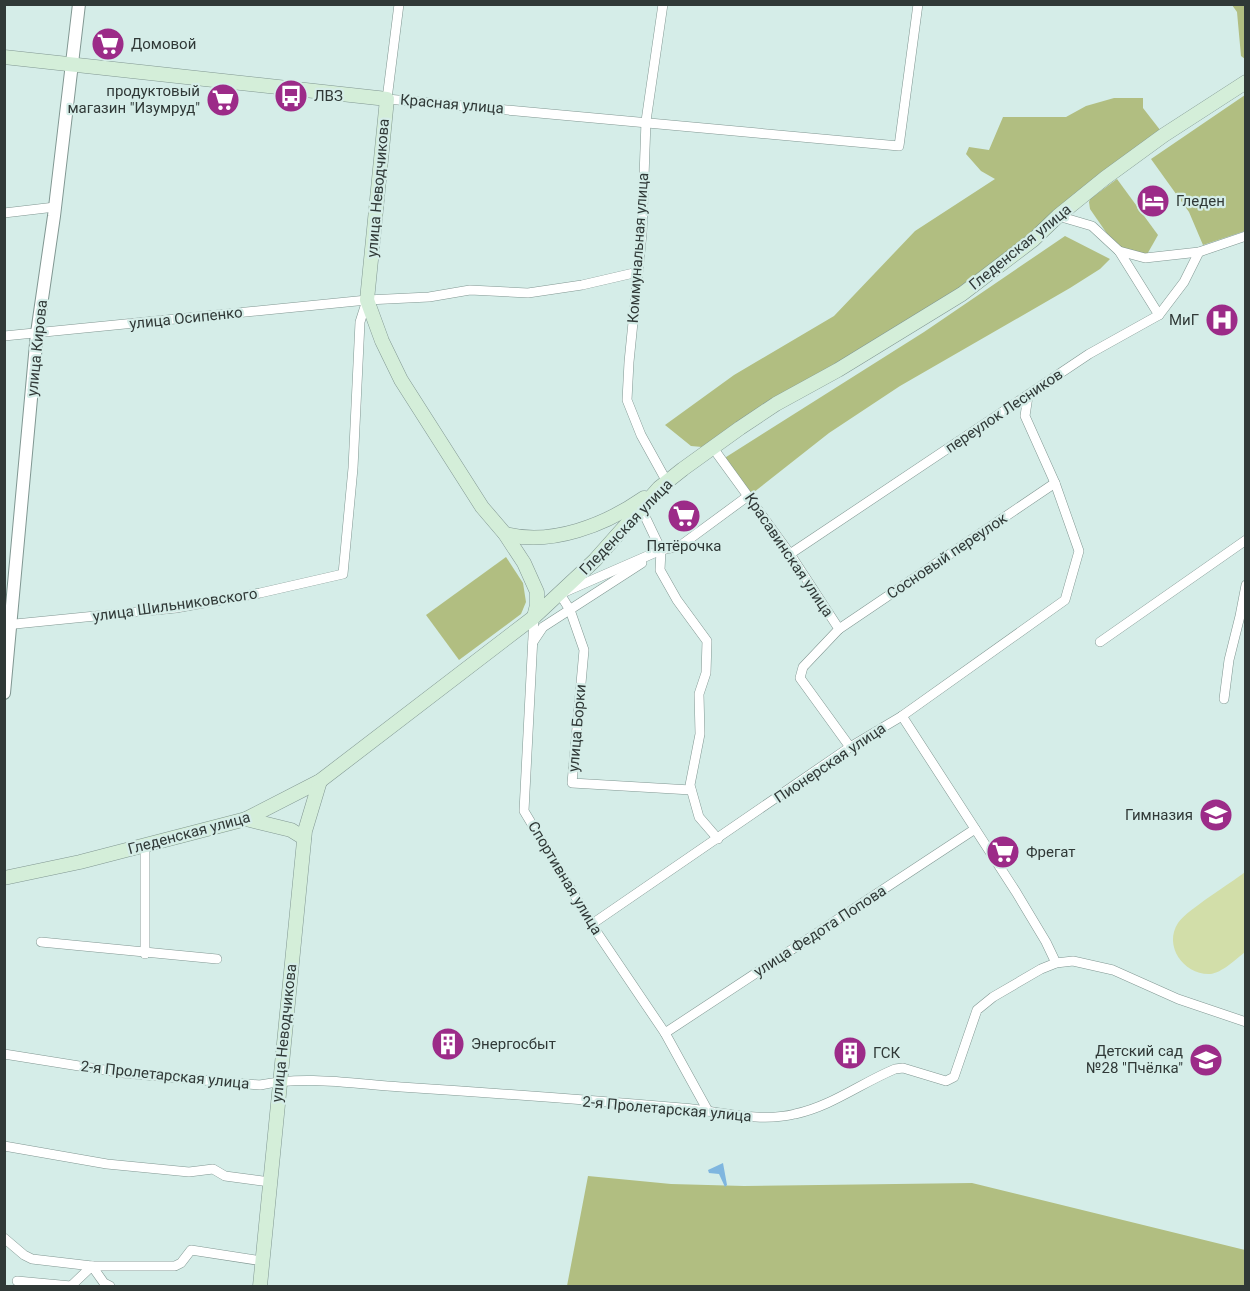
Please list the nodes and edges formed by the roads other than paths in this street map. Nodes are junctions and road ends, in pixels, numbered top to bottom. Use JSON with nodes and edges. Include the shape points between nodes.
{"nodes":[{"id":1,"x":79,"y":4,"type":"edge"},
{"id":2,"x":399,"y":4,"type":"edge"},
{"id":3,"x":663,"y":4,"type":"edge"},
{"id":4,"x":918,"y":4,"type":"edge"},
{"id":5,"x":4,"y":57,"type":"edge"},
{"id":6,"x":71,"y":66,"type":"junction"},
{"id":7,"x":1245,"y":82,"type":"edge"},
{"id":8,"x":387,"y":99,"type":"junction"},
{"id":9,"x":646,"y":121,"type":"junction"},
{"id":10,"x":55,"y":207,"type":"junction"},
{"id":11,"x":4,"y":213,"type":"edge"},
{"id":12,"x":1058,"y":216,"type":"junction"},
{"id":13,"x":1245,"y":236,"type":"edge"},
{"id":14,"x":1119,"y":251,"type":"junction"},
{"id":15,"x":1199,"y":252,"type":"junction"},
{"id":16,"x":638,"y":272,"type":"junction"},
{"id":17,"x":368,"y":300,"type":"junction"},
{"id":18,"x":1159,"y":315,"type":"junction"},
{"id":19,"x":37,"y":333,"type":"junction"},
{"id":20,"x":4,"y":336,"type":"edge"},
{"id":21,"x":1028,"y":396,"type":"junction"},
{"id":22,"x":713,"y":447,"type":"junction"},
{"id":23,"x":1055,"y":483,"type":"junction"},
{"id":24,"x":663,"y":485,"type":"junction"},
{"id":25,"x":748,"y":496,"type":"junction"},
{"id":26,"x":641,"y":508,"type":"junction"},
{"id":27,"x":505,"y":534,"type":"junction"},
{"id":28,"x":1245,"y":540,"type":"edge"},
{"id":29,"x":661,"y":549,"type":"junction"},
{"id":30,"x":790,"y":554,"type":"junction"},
{"id":31,"x":344,"y":574,"type":"joint"},
{"id":32,"x":1245,"y":585,"type":"edge"},
{"id":33,"x":560,"y":594,"type":"junction"},
{"id":34,"x":570,"y":610,"type":"junction"},
{"id":35,"x":534,"y":617,"type":"junction"},
{"id":36,"x":7,"y":625,"type":"edge"},
{"id":37,"x":839,"y":629,"type":"junction"},
{"id":38,"x":1100,"y":642,"type":"dead end"},
{"id":39,"x":532,"y":643,"type":"junction"},
{"id":40,"x":4,"y":693,"type":"edge"},
{"id":41,"x":1224,"y":699,"type":"dead end"},
{"id":42,"x":902,"y":716,"type":"junction"},
{"id":43,"x":850,"y":747,"type":"junction"},
{"id":44,"x":320,"y":781,"type":"junction"},
{"id":45,"x":691,"y":790,"type":"junction"},
{"id":46,"x":246,"y":819,"type":"junction"},
{"id":47,"x":975,"y":829,"type":"junction"},
{"id":48,"x":304,"y":838,"type":"junction"},
{"id":49,"x":718,"y":839,"type":"junction"},
{"id":50,"x":145,"y":845,"type":"junction"},
{"id":51,"x":4,"y":879,"type":"edge"},
{"id":52,"x":592,"y":924,"type":"junction"},
{"id":53,"x":41,"y":942,"type":"dead end"},
{"id":54,"x":145,"y":954,"type":"junction"},
{"id":55,"x":217,"y":959,"type":"dead end"},
{"id":56,"x":1056,"y":963,"type":"junction"},
{"id":57,"x":1245,"y":1022,"type":"edge"},
{"id":58,"x":665,"y":1032,"type":"junction"},
{"id":59,"x":4,"y":1054,"type":"edge"},
{"id":60,"x":279,"y":1081,"type":"junction"},
{"id":61,"x":708,"y":1111,"type":"junction"},
{"id":62,"x":4,"y":1146,"type":"edge"},
{"id":63,"x":270,"y":1182,"type":"junction"},
{"id":64,"x":4,"y":1238,"type":"edge"},
{"id":65,"x":262,"y":1261,"type":"junction"},
{"id":66,"x":92,"y":1266,"type":"junction"},
{"id":67,"x":17,"y":1281,"type":"dead end"},
{"id":68,"x":110,"y":1287,"type":"edge"},
{"id":69,"x":260,"y":1287,"type":"edge"}],
"edges":[{"from":1,"to":6,"type":"street","name":"улица Кирова"},
{"from":2,"to":8,"type":"street","name":"улица Неводчикова"},
{"from":3,"to":9,"type":"street","name":"Коммунальная улица"},
{"from":4,"to":9,"type":"street","name":"Красная улица","via":[[899,146]]},
{"from":5,"to":6,"type":"main road","name":"Красная улица"},
{"from":6,"to":8,"type":"main road","name":"Красная улица"},
{"from":6,"to":10,"type":"street","name":"улица Кирова"},
{"from":7,"to":12,"type":"main road","name":"Гледенская улица","via":[[1164,135]]},
{"from":8,"to":9,"type":"street","name":"Красная улица"},
{"from":8,"to":17,"type":"main road","name":"улица Неводчикова"},
{"from":9,"to":16,"type":"street","name":"Коммунальная улица"},
{"from":10,"to":11,"type":"street"},
{"from":10,"to":19,"type":"street","name":"улица Кирова"},
{"from":12,"to":14,"type":"street","via":[[1092,226]]},
{"from":12,"to":22,"type":"main road","name":"Гледенская улица","via":[[962,294],[776,404]]},
{"from":13,"to":15,"type":"street"},
{"from":14,"to":15,"type":"street","via":[[1145,258]]},
{"from":14,"to":18,"type":"street"},
{"from":15,"to":18,"type":"street","name":"переулок Лесников","via":[[1184,282]]},
{"from":16,"to":17,"type":"street","name":"улица Осипенко","via":[[528,293],[470,290]]},
{"from":16,"to":24,"type":"street","name":"Коммунальная улица","via":[[627,400]]},
{"from":17,"to":19,"type":"street","name":"улица Осипенко"},
{"from":17,"to":27,"type":"main road","name":"улица Неводчикова","via":[[401,380],[482,507]]},
{"from":17,"to":31,"type":"street","name":"улица Неводчикова","via":[[360,322]]},
{"from":18,"to":21,"type":"street","name":"переулок Лесников","via":[[1089,354]]},
{"from":19,"to":20,"type":"street","name":"улица Осипенко"},
{"from":19,"to":36,"type":"street","name":"улица Кирова"},
{"from":21,"to":23,"type":"street","via":[[1025,417]]},
{"from":21,"to":30,"type":"street","name":"переулок Лесников"},
{"from":22,"to":24,"type":"main road","name":"Гледенская улица"},
{"from":22,"to":25,"type":"street","name":"Красавинская улица"},
{"from":23,"to":37,"type":"street","name":"Сосновый переулок"},
{"from":23,"to":42,"type":"street","name":"Пионерская улица","via":[[1079,551],[1065,600]]},
{"from":24,"to":26,"type":"main road","name":"Гледенская улица"},
{"from":24,"to":27,"type":"main road","via":[[611,518],[584,528],[533,538]]},
{"from":25,"to":29,"type":"street","via":[[680,546]]},
{"from":25,"to":30,"type":"street","name":"Красавинская улица"},
{"from":26,"to":29,"type":"street"},
{"from":26,"to":33,"type":"main road","name":"Гледенская улица"},
{"from":27,"to":35,"type":"main road","name":"улица Неводчикова","via":[[533,580],[537,598]]},
{"from":28,"to":38,"type":"street"},
{"from":29,"to":33,"type":"street"},
{"from":29,"to":34,"type":"street"},
{"from":29,"to":45,"type":"street","via":[[660,570],[707,641]]},
{"from":30,"to":37,"type":"street","name":"Красавинская улица"},
{"from":31,"to":36,"type":"street","name":"улица Шильниковского","via":[[176,608]]},
{"from":32,"to":41,"type":"street"},
{"from":33,"to":34,"type":"street","name":"улица Борки"},
{"from":33,"to":35,"type":"main road","name":"Гледенская улица"},
{"from":34,"to":39,"type":"street","via":[[543,627]]},
{"from":34,"to":45,"type":"street","name":"улица Борки","via":[[584,650],[572,783]]},
{"from":35,"to":39,"type":"street","name":"Спортивная улица"},
{"from":35,"to":44,"type":"main road","name":"Гледенская улица"},
{"from":36,"to":40,"type":"street","name":"улица Кирова"},
{"from":37,"to":43,"type":"street","name":"Красавинская улица","via":[[803,667],[800,678]]},
{"from":39,"to":52,"type":"street","name":"Спортивная улица","via":[[524,811]]},
{"from":42,"to":43,"type":"street","name":"Пионерская улица"},
{"from":42,"to":47,"type":"street"},
{"from":43,"to":49,"type":"street","name":"Пионерская улица"},
{"from":44,"to":46,"type":"main road","name":"Гледенская улица"},
{"from":44,"to":48,"type":"main road","name":"улица Неводчикова"},
{"from":45,"to":49,"type":"street","via":[[699,817]]},
{"from":46,"to":48,"type":"main road","via":[[291,830]]},
{"from":46,"to":50,"type":"main road","name":"Гледенская улица"},
{"from":47,"to":56,"type":"street"},
{"from":47,"to":58,"type":"street","name":"улица Федота Попова"},
{"from":48,"to":60,"type":"main road","name":"улица Неводчикова"},
{"from":49,"to":52,"type":"street","name":"Пионерская улица"},
{"from":50,"to":51,"type":"main road","name":"Гледенская улица"},
{"from":50,"to":54,"type":"street"},
{"from":52,"to":58,"type":"street","name":"Спортивная улица"},
{"from":53,"to":54,"type":"street"},
{"from":54,"to":55,"type":"street"},
{"from":56,"to":57,"type":"street","name":"2-я Пролетарская улица","via":[[1073,961],[1113,970],[1178,999]]},
{"from":56,"to":61,"type":"street","name":"2-я Пролетарская улица","via":[[977,1010],[950,1080],[895,1069],[821,1107],[795,1115],[754,1118]]},
{"from":58,"to":61,"type":"street","name":"Спортивная улица"},
{"from":59,"to":60,"type":"street","name":"2-я Пролетарская улица","via":[[123,1073],[260,1085]]},
{"from":60,"to":61,"type":"street","name":"2-я Пролетарская улица"},
{"from":60,"to":63,"type":"main road","name":"улица Неводчикова"},
{"from":62,"to":63,"type":"street","via":[[107,1164],[189,1172],[213,1169],[225,1176]]},
{"from":63,"to":65,"type":"main road","name":"улица Неводчикова"},
{"from":64,"to":66,"type":"street","via":[[32,1259]]},
{"from":65,"to":66,"type":"street","via":[[190,1250],[175,1266]]},
{"from":65,"to":69,"type":"main road","name":"улица Неводчикова"},
{"from":66,"to":67,"type":"street","via":[[71,1286]]},
{"from":66,"to":68,"type":"street"}]}
